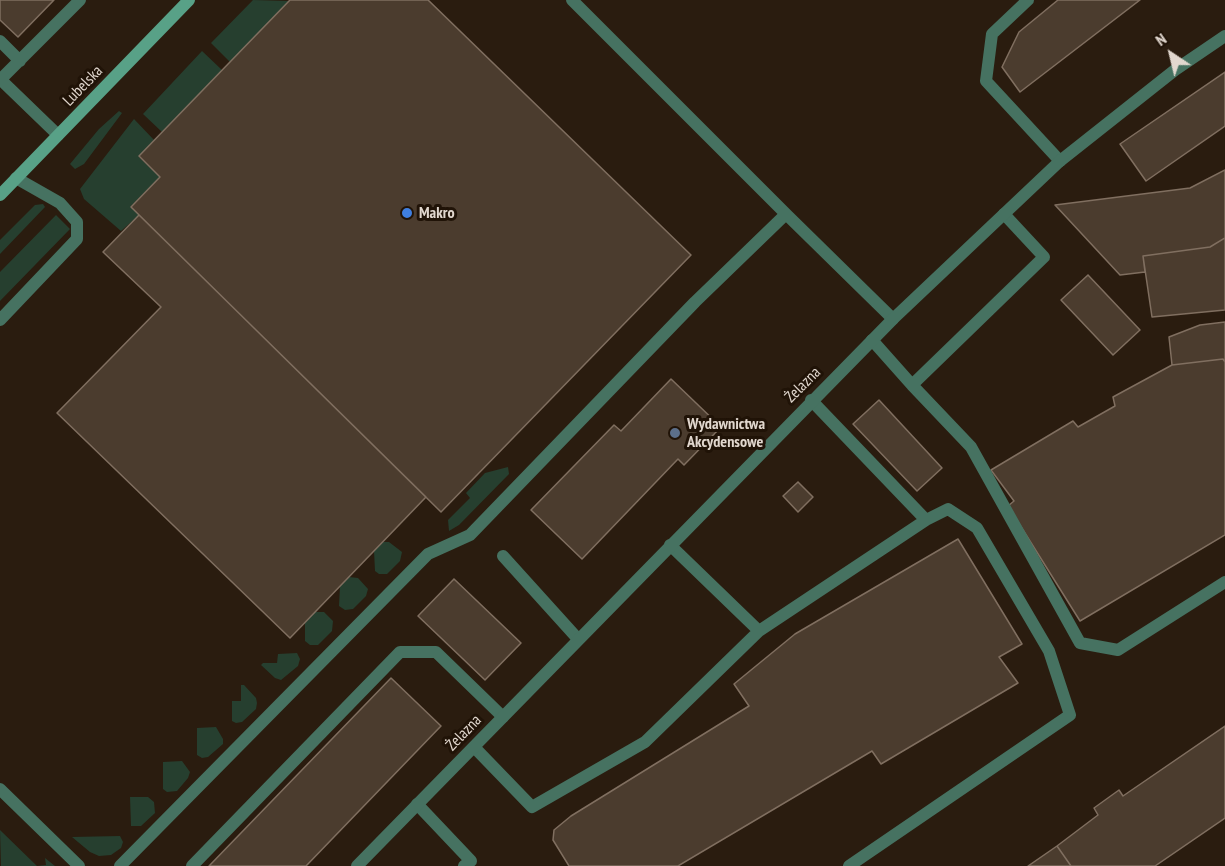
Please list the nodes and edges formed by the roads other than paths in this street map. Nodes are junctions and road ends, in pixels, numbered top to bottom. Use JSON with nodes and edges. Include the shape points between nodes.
{"nodes":[{"id":1,"x":80,"y":0,"type":"edge"},
{"id":2,"x":189,"y":0,"type":"edge"},
{"id":3,"x":572,"y":0,"type":"edge"},
{"id":4,"x":1028,"y":0,"type":"edge"},
{"id":5,"x":1225,"y":36,"type":"edge"},
{"id":6,"x":0,"y":41,"type":"edge"},
{"id":7,"x":20,"y":61,"type":"junction"},
{"id":8,"x":0,"y":80,"type":"edge"},
{"id":9,"x":58,"y":135,"type":"junction"},
{"id":10,"x":1060,"y":161,"type":"junction"},
{"id":11,"x":16,"y":178,"type":"junction"},
{"id":12,"x":0,"y":195,"type":"edge"},
{"id":13,"x":786,"y":214,"type":"junction"},
{"id":14,"x":1004,"y":214,"type":"junction"},
{"id":15,"x":893,"y":319,"type":"junction"},
{"id":16,"x":0,"y":320,"type":"edge"},
{"id":17,"x":872,"y":340,"type":"junction"},
{"id":18,"x":912,"y":385,"type":"junction"},
{"id":19,"x":811,"y":400,"type":"junction"},
{"id":20,"x":926,"y":520,"type":"junction"},
{"id":21,"x":670,"y":545,"type":"junction"},
{"id":22,"x":503,"y":556,"type":"dead end"},
{"id":23,"x":1225,"y":582,"type":"edge"},
{"id":24,"x":759,"y":631,"type":"junction"},
{"id":25,"x":578,"y":639,"type":"junction"},
{"id":26,"x":503,"y":717,"type":"junction"},
{"id":27,"x":474,"y":747,"type":"junction"},
{"id":28,"x":0,"y":789,"type":"edge"},
{"id":29,"x":417,"y":804,"type":"junction"},
{"id":30,"x":79,"y":866,"type":"edge"},
{"id":31,"x":120,"y":866,"type":"edge"},
{"id":32,"x":192,"y":866,"type":"edge"},
{"id":33,"x":357,"y":866,"type":"edge"},
{"id":34,"x":464,"y":866,"type":"edge"},
{"id":35,"x":849,"y":866,"type":"edge"}],
"edges":[{"from":1,"to":7,"type":"street"},
{"from":2,"to":9,"type":"street","name":"Lubelska"},
{"from":3,"to":13,"type":"street"},
{"from":4,"to":10,"type":"street","via":[[992,34],[986,81]]},
{"from":5,"to":10,"type":"street","name":"Żelazna","via":[[1175,70]]},
{"from":6,"to":7,"type":"street"},
{"from":7,"to":8,"type":"street"},
{"from":8,"to":9,"type":"street"},
{"from":9,"to":11,"type":"street","name":"Lubelska"},
{"from":10,"to":14,"type":"street","name":"Żelazna"},
{"from":11,"to":12,"type":"street","name":"Lubelska"},
{"from":11,"to":16,"type":"street","via":[[60,203],[77,222],[77,239]]},
{"from":13,"to":15,"type":"street"},
{"from":13,"to":31,"type":"street","via":[[470,535],[428,554]]},
{"from":14,"to":15,"type":"street","name":"Żelazna"},
{"from":14,"to":18,"type":"street","via":[[1044,257]]},
{"from":15,"to":17,"type":"street","name":"Żelazna"},
{"from":17,"to":18,"type":"street"},
{"from":17,"to":19,"type":"street","name":"Żelazna"},
{"from":18,"to":23,"type":"street","via":[[971,447],[1080,643],[1118,650]]},
{"from":19,"to":20,"type":"street"},
{"from":19,"to":21,"type":"street","name":"Żelazna"},
{"from":20,"to":24,"type":"street"},
{"from":20,"to":35,"type":"street","via":[[948,509],[977,528],[1049,651],[1070,715]]},
{"from":21,"to":24,"type":"street"},
{"from":21,"to":25,"type":"street","name":"Żelazna"},
{"from":22,"to":25,"type":"street"},
{"from":24,"to":27,"type":"street","via":[[645,742],[532,807]]},
{"from":25,"to":26,"type":"street","name":"Żelazna"},
{"from":26,"to":27,"type":"street","name":"Żelazna"},
{"from":26,"to":32,"type":"street","via":[[436,652],[400,652]]},
{"from":27,"to":29,"type":"street","name":"Żelazna"},
{"from":28,"to":30,"type":"street"},
{"from":29,"to":33,"type":"street","name":"Żelazna"},
{"from":29,"to":34,"type":"street","via":[[471,861]]}]}
